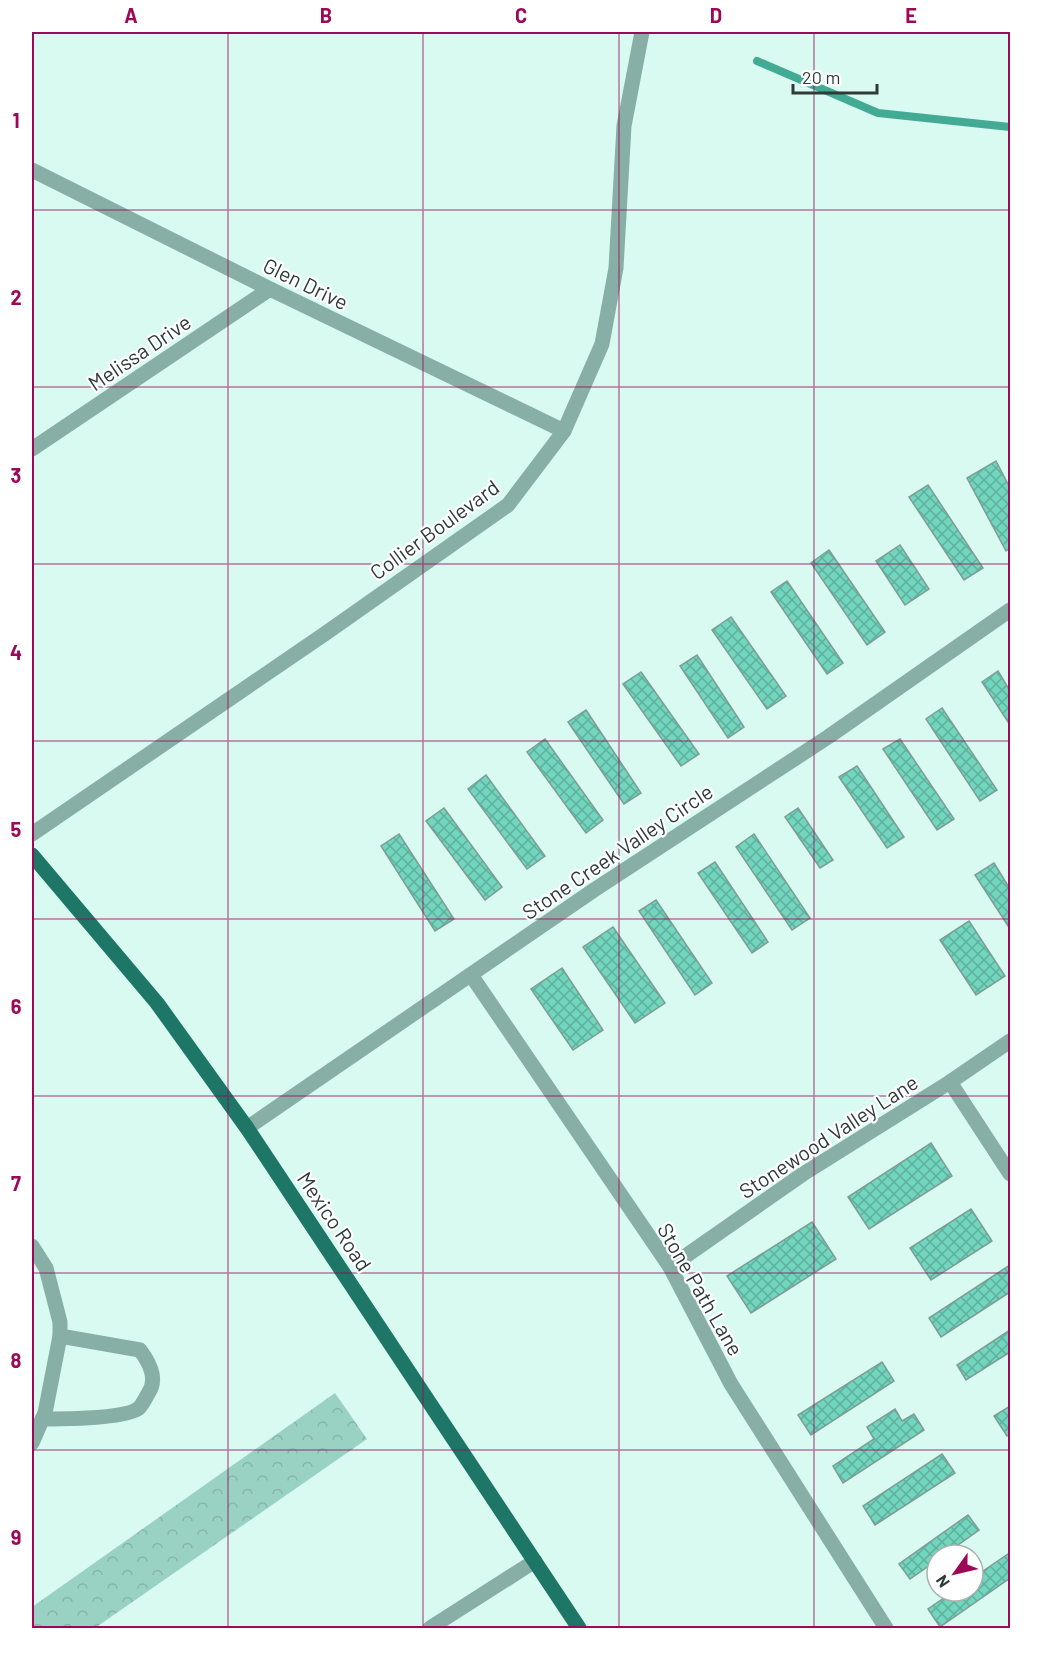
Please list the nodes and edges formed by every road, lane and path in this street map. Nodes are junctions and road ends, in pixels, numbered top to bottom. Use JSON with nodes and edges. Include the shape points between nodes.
{"nodes":[{"id":1,"x":642,"y":32,"type":"edge"},
{"id":2,"x":32,"y":170,"type":"edge"},
{"id":3,"x":270,"y":289,"type":"junction"},
{"id":4,"x":564,"y":431,"type":"junction"},
{"id":5,"x":32,"y":450,"type":"edge"},
{"id":6,"x":1011,"y":610,"type":"edge"},
{"id":7,"x":32,"y":834,"type":"edge"},
{"id":8,"x":32,"y":855,"type":"edge"},
{"id":9,"x":471,"y":975,"type":"junction"},
{"id":10,"x":1011,"y":1041,"type":"edge"},
{"id":11,"x":950,"y":1082,"type":"junction"},
{"id":12,"x":248,"y":1128,"type":"junction"},
{"id":13,"x":1011,"y":1174,"type":"edge"},
{"id":14,"x":32,"y":1246,"type":"edge"},
{"id":15,"x":670,"y":1267,"type":"junction"},
{"id":16,"x":60,"y":1336,"type":"junction"},
{"id":17,"x":42,"y":1419,"type":"junction"},
{"id":18,"x":32,"y":1443,"type":"edge"},
{"id":19,"x":535,"y":1561,"type":"junction"},
{"id":20,"x":430,"y":1629,"type":"edge"},
{"id":21,"x":579,"y":1629,"type":"edge"},
{"id":22,"x":886,"y":1629,"type":"edge"}],
"edges":[{"from":1,"to":4,"type":"street","name":"Collier Boulevard","via":[[624,126],[616,268],[602,344]]},
{"from":2,"to":3,"type":"street","name":"Glen Drive"},
{"from":3,"to":4,"type":"street","name":"Glen Drive"},
{"from":3,"to":5,"type":"street","name":"Melissa Drive"},
{"from":4,"to":7,"type":"street","name":"Collier Boulevard","via":[[508,505]]},
{"from":6,"to":9,"type":"street","name":"Stone Creek Valley Circle"},
{"from":8,"to":12,"type":"main road","name":"Mexico Road","via":[[157,1003]]},
{"from":9,"to":12,"type":"street","name":"Stone Creek Valley Circle"},
{"from":9,"to":15,"type":"street","name":"Stone Path Lane"},
{"from":10,"to":11,"type":"street","name":"Stonewood Valley Lane"},
{"from":11,"to":13,"type":"street"},
{"from":11,"to":15,"type":"street","name":"Stonewood Valley Lane","via":[[803,1174]]},
{"from":12,"to":19,"type":"main road","name":"Mexico Road"},
{"from":14,"to":16,"type":"street","via":[[46,1268]]},
{"from":15,"to":22,"type":"street","name":"Stone Path Lane","via":[[731,1384]]},
{"from":16,"to":17,"type":"street"},
{"from":16,"to":17,"type":"street","via":[[140,1350],[150,1363],[153,1386],[138,1409],[124,1414]]},
{"from":17,"to":18,"type":"street"},
{"from":19,"to":20,"type":"street"},
{"from":19,"to":21,"type":"main road","name":"Mexico Road"}]}
